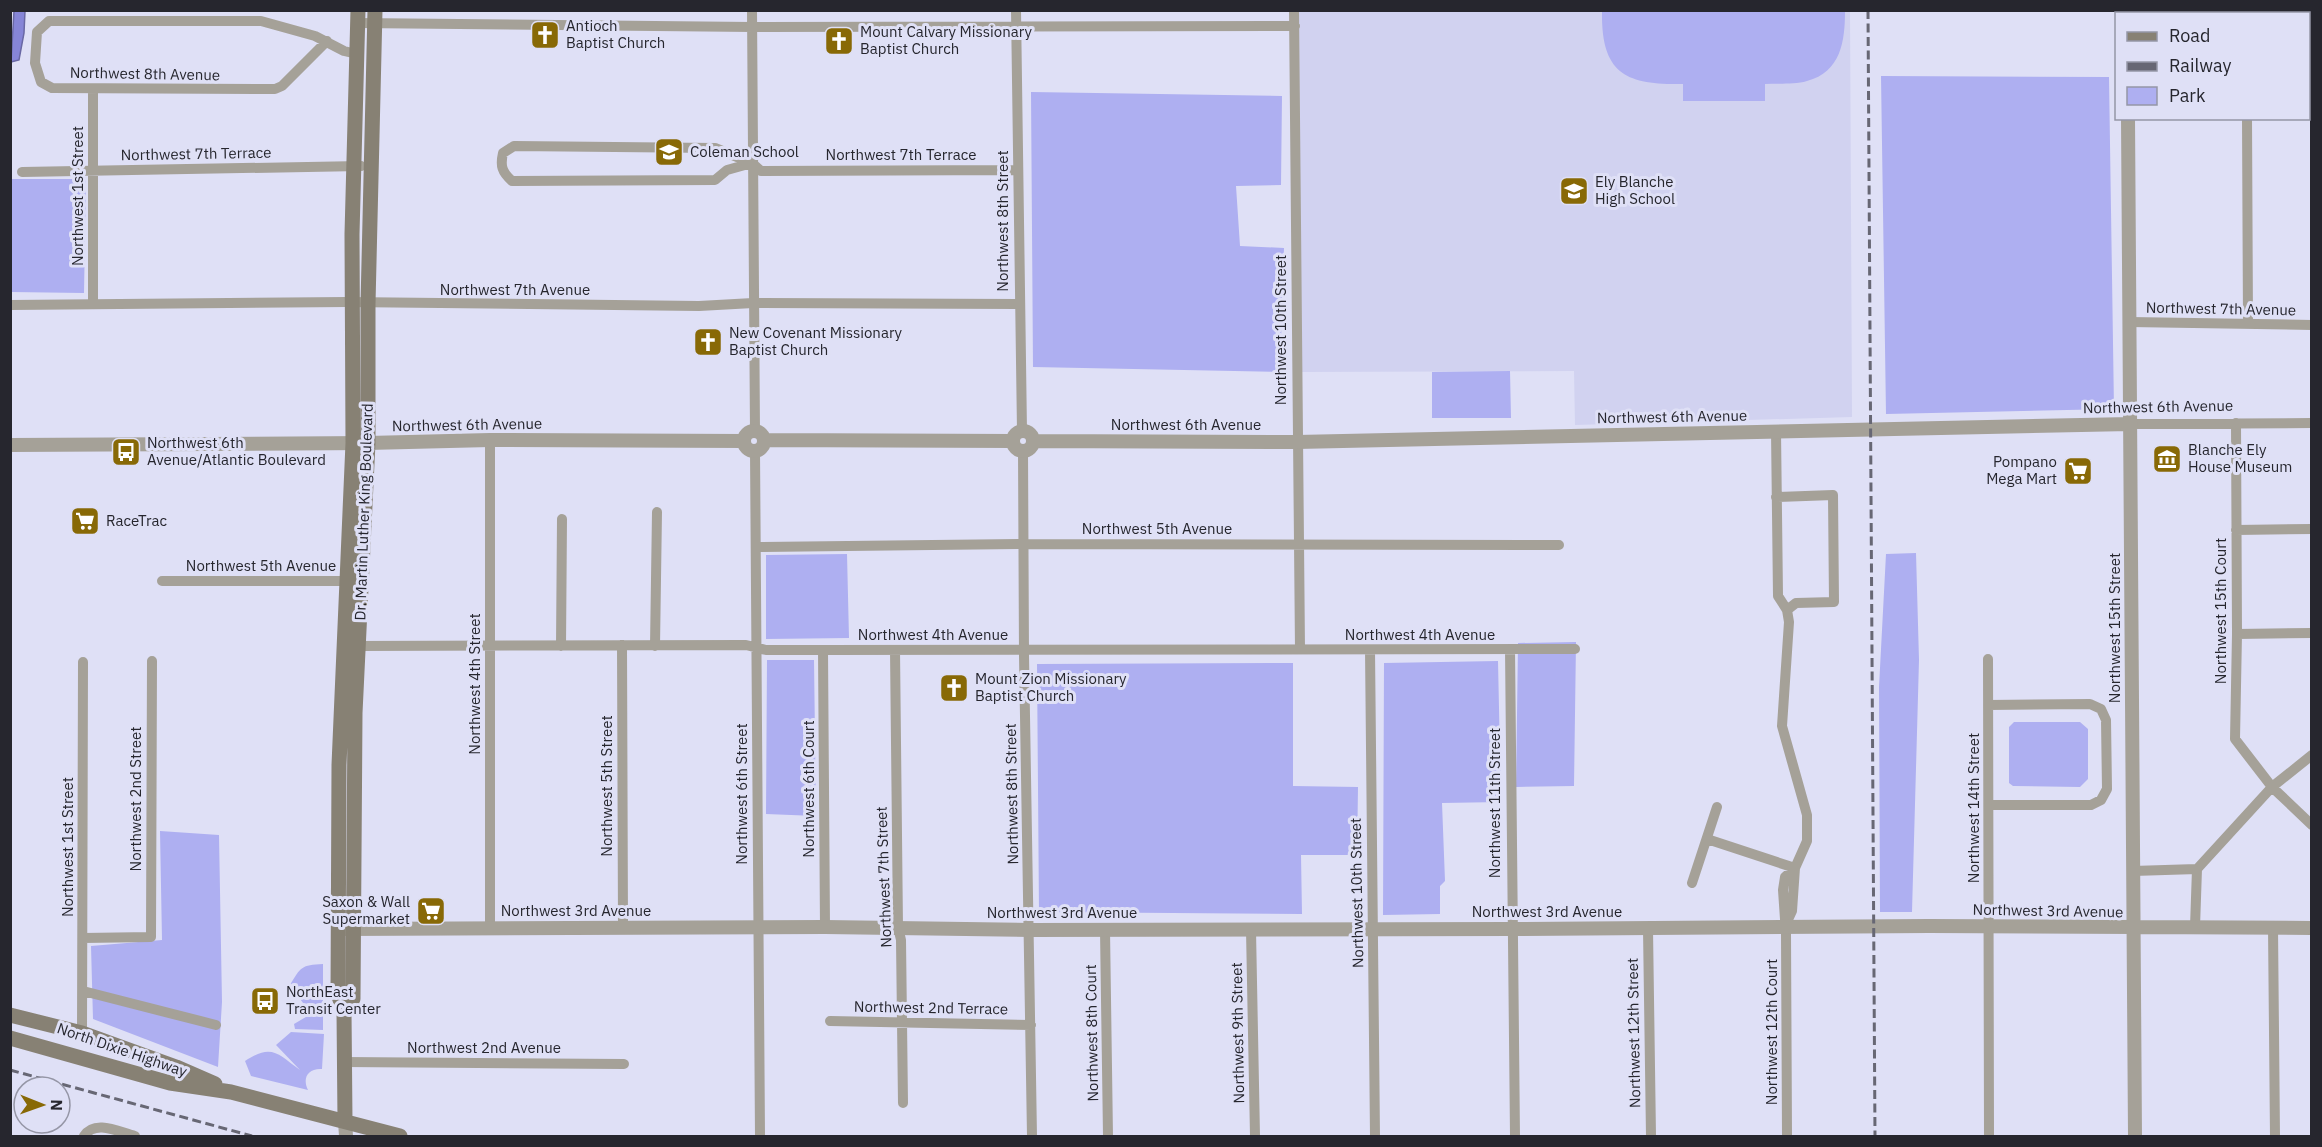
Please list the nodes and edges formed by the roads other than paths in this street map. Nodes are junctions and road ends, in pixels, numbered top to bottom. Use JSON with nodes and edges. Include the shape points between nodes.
{"nodes":[{"id":1,"x":752,"y":10,"type":"edge"},
{"id":2,"x":1016,"y":10,"type":"edge"},
{"id":3,"x":1294,"y":10,"type":"edge"},
{"id":4,"x":357,"y":16,"type":"edge"},
{"id":5,"x":375,"y":17,"type":"edge"},
{"id":6,"x":1017,"y":25,"type":"junction"},
{"id":7,"x":1294,"y":26,"type":"junction"},
{"id":8,"x":752,"y":27,"type":"junction"},
{"id":9,"x":327,"y":41,"type":"junction"},
{"id":10,"x":357,"y":54,"type":"junction"},
{"id":11,"x":93,"y":89,"type":"junction"},
{"id":12,"x":2128,"y":120,"type":"edge"},
{"id":13,"x":2247,"y":120,"type":"edge"},
{"id":14,"x":752,"y":162,"type":"junction"},
{"id":15,"x":354,"y":166,"type":"junction"},
{"id":16,"x":371,"y":166,"type":"junction"},
{"id":17,"x":1018,"y":170,"type":"junction"},
{"id":18,"x":93,"y":171,"type":"junction"},
{"id":19,"x":22,"y":172,"type":"dead end"},
{"id":20,"x":352,"y":302,"type":"junction"},
{"id":21,"x":93,"y":303,"type":"junction"},
{"id":22,"x":753,"y":303,"type":"junction"},
{"id":23,"x":368,"y":304,"type":"junction"},
{"id":24,"x":1019,"y":304,"type":"junction"},
{"id":25,"x":10,"y":305,"type":"edge"},
{"id":26,"x":2130,"y":322,"type":"junction"},
{"id":27,"x":2248,"y":324,"type":"junction"},
{"id":28,"x":2312,"y":325,"type":"edge"},
{"id":29,"x":2236,"y":423,"type":"junction"},
{"id":30,"x":2312,"y":423,"type":"edge"},
{"id":31,"x":2130,"y":424,"type":"junction"},
{"id":32,"x":1776,"y":431,"type":"junction"},
{"id":33,"x":490,"y":440,"type":"junction"},
{"id":34,"x":755,"y":441,"type":"junction"},
{"id":35,"x":1023,"y":441,"type":"junction"},
{"id":36,"x":1297,"y":442,"type":"junction"},
{"id":37,"x":360,"y":443,"type":"junction"},
{"id":38,"x":10,"y":445,"type":"edge"},
{"id":39,"x":1776,"y":497,"type":"junction"},
{"id":40,"x":657,"y":512,"type":"dead end"},
{"id":41,"x":562,"y":519,"type":"dead end"},
{"id":42,"x":2312,"y":529,"type":"edge"},
{"id":43,"x":2236,"y":530,"type":"junction"},
{"id":44,"x":1024,"y":544,"type":"junction"},
{"id":45,"x":1300,"y":544,"type":"junction"},
{"id":46,"x":1559,"y":545,"type":"dead end"},
{"id":47,"x":756,"y":547,"type":"junction"},
{"id":48,"x":162,"y":581,"type":"dead end"},
{"id":49,"x":355,"y":581,"type":"junction"},
{"id":50,"x":1787,"y":610,"type":"junction"},
{"id":51,"x":2312,"y":633,"type":"edge"},
{"id":52,"x":2237,"y":634,"type":"junction"},
{"id":53,"x":622,"y":645,"type":"junction"},
{"id":54,"x":358,"y":646,"type":"junction"},
{"id":55,"x":561,"y":646,"type":"junction"},
{"id":56,"x":655,"y":646,"type":"junction"},
{"id":57,"x":491,"y":647,"type":"junction"},
{"id":58,"x":757,"y":648,"type":"junction"},
{"id":59,"x":1024,"y":649,"type":"junction"},
{"id":60,"x":1300,"y":649,"type":"junction"},
{"id":61,"x":1575,"y":649,"type":"dead end"},
{"id":62,"x":823,"y":650,"type":"junction"},
{"id":63,"x":895,"y":650,"type":"junction"},
{"id":64,"x":1370,"y":650,"type":"junction"},
{"id":65,"x":1510,"y":650,"type":"junction"},
{"id":66,"x":1988,"y":659,"type":"dead end"},
{"id":67,"x":152,"y":661,"type":"dead end"},
{"id":68,"x":83,"y":662,"type":"dead end"},
{"id":69,"x":1988,"y":705,"type":"junction"},
{"id":70,"x":2312,"y":755,"type":"edge"},
{"id":71,"x":2272,"y":787,"type":"junction"},
{"id":72,"x":1989,"y":805,"type":"junction"},
{"id":73,"x":1717,"y":807,"type":"dead end"},
{"id":74,"x":2312,"y":825,"type":"edge"},
{"id":75,"x":1707,"y":839,"type":"junction"},
{"id":76,"x":346,"y":843,"type":"junction"},
{"id":77,"x":1795,"y":868,"type":"junction"},
{"id":78,"x":2197,"y":869,"type":"junction"},
{"id":79,"x":2133,"y":871,"type":"junction"},
{"id":80,"x":1692,"y":883,"type":"dead end"},
{"id":81,"x":1990,"y":926,"type":"junction"},
{"id":82,"x":490,"y":927,"type":"junction"},
{"id":83,"x":622,"y":927,"type":"junction"},
{"id":84,"x":758,"y":927,"type":"junction"},
{"id":85,"x":825,"y":927,"type":"junction"},
{"id":86,"x":898,"y":927,"type":"junction"},
{"id":87,"x":1785,"y":927,"type":"junction"},
{"id":88,"x":2195,"y":927,"type":"junction"},
{"id":89,"x":2273,"y":927,"type":"junction"},
{"id":90,"x":1648,"y":928,"type":"junction"},
{"id":91,"x":2133,"y":928,"type":"junction"},
{"id":92,"x":2312,"y":928,"type":"edge"},
{"id":93,"x":346,"y":929,"type":"junction"},
{"id":94,"x":1372,"y":929,"type":"junction"},
{"id":95,"x":1511,"y":929,"type":"junction"},
{"id":96,"x":1030,"y":930,"type":"junction"},
{"id":97,"x":1105,"y":930,"type":"junction"},
{"id":98,"x":1251,"y":930,"type":"junction"},
{"id":99,"x":83,"y":938,"type":"junction"},
{"id":100,"x":83,"y":991,"type":"junction"},
{"id":101,"x":10,"y":1015,"type":"edge"},
{"id":102,"x":830,"y":1021,"type":"dead end"},
{"id":103,"x":901,"y":1021,"type":"junction"},
{"id":104,"x":216,"y":1025,"type":"dead end"},
{"id":105,"x":1031,"y":1025,"type":"junction"},
{"id":106,"x":82,"y":1033,"type":"junction"},
{"id":107,"x":10,"y":1038,"type":"edge"},
{"id":108,"x":344,"y":1062,"type":"junction"},
{"id":109,"x":624,"y":1064,"type":"dead end"},
{"id":110,"x":231,"y":1092,"type":"junction"},
{"id":111,"x":903,"y":1103,"type":"dead end"},
{"id":112,"x":346,"y":1129,"type":"edge"},
{"id":113,"x":85,"y":1134,"type":"edge"},
{"id":114,"x":135,"y":1137,"type":"edge"},
{"id":115,"x":400,"y":1137,"type":"edge"},
{"id":116,"x":760,"y":1137,"type":"edge"},
{"id":117,"x":1032,"y":1137,"type":"edge"},
{"id":118,"x":1108,"y":1137,"type":"edge"},
{"id":119,"x":1255,"y":1137,"type":"edge"},
{"id":120,"x":1375,"y":1137,"type":"edge"},
{"id":121,"x":1515,"y":1137,"type":"edge"},
{"id":122,"x":1651,"y":1137,"type":"edge"},
{"id":123,"x":1787,"y":1137,"type":"edge"},
{"id":124,"x":1989,"y":1137,"type":"edge"},
{"id":125,"x":2135,"y":1137,"type":"edge"},
{"id":126,"x":2275,"y":1137,"type":"edge"}],
"edges":[{"from":1,"to":8,"type":"street","name":"Northwest 6th Street"},
{"from":2,"to":6,"type":"street","name":"Northwest 8th Street"},
{"from":3,"to":7,"type":"street","name":"Northwest 10th Street"},
{"from":4,"to":5,"type":"street"},
{"from":4,"to":10,"type":"main road","name":"Dr. Martin Luther King Boulevard"},
{"from":5,"to":8,"type":"street"},
{"from":5,"to":16,"type":"main road","name":"Dr. Martin Luther King Boulevard"},
{"from":6,"to":7,"type":"street"},
{"from":6,"to":8,"type":"street"},
{"from":6,"to":17,"type":"street","name":"Northwest 8th Street"},
{"from":7,"to":36,"type":"street","name":"Northwest 10th Street"},
{"from":8,"to":14,"type":"street","name":"Northwest 6th Street"},
{"from":9,"to":10,"type":"street","name":"Northwest 8th Avenue"},
{"from":9,"to":11,"type":"street","name":"Northwest 8th Avenue","via":[[275,89]]},
{"from":9,"to":11,"type":"street","name":"Northwest 8th Avenue","via":[[261,21],[49,21],[37,32],[35,63],[41,82],[52,88]]},
{"from":10,"to":15,"type":"main road","name":"Dr. Martin Luther King Boulevard"},
{"from":11,"to":18,"type":"street","name":"Northwest 1st Street"},
{"from":12,"to":26,"type":"street","name":"Northwest 15th Street"},
{"from":13,"to":27,"type":"street"},
{"from":14,"to":14,"type":"street","name":"Northwest 7th Terrace","via":[[727,170],[715,180],[512,182],[500,164],[503,153],[514,146],[715,147]]},
{"from":14,"to":17,"type":"street","name":"Northwest 7th Terrace","via":[[761,171]]},
{"from":14,"to":22,"type":"street","name":"Northwest 6th Street"},
{"from":15,"to":16,"type":"street","name":"Northwest 7th Terrace"},
{"from":15,"to":18,"type":"street","name":"Northwest 7th Terrace"},
{"from":15,"to":20,"type":"main road","name":"Dr. Martin Luther King Boulevard"},
{"from":16,"to":23,"type":"main road","name":"Dr. Martin Luther King Boulevard"},
{"from":17,"to":24,"type":"street","name":"Northwest 8th Street"},
{"from":18,"to":19,"type":"street","name":"Northwest 7th Terrace"},
{"from":18,"to":21,"type":"street","name":"Northwest 1st Street"},
{"from":20,"to":21,"type":"street","name":"Northwest 7th Avenue"},
{"from":20,"to":23,"type":"street","name":"Northwest 7th Avenue"},
{"from":20,"to":37,"type":"main road","name":"Dr. Martin Luther King Boulevard"},
{"from":21,"to":25,"type":"street","name":"Northwest 7th Avenue"},
{"from":22,"to":23,"type":"street","name":"Northwest 7th Avenue"},
{"from":22,"to":24,"type":"street","name":"Northwest 7th Avenue"},
{"from":22,"to":34,"type":"street","name":"Northwest 6th Street"},
{"from":23,"to":37,"type":"main road","name":"Dr. Martin Luther King Boulevard"},
{"from":24,"to":35,"type":"street","name":"Northwest 8th Street"},
{"from":26,"to":27,"type":"street","name":"Northwest 7th Avenue"},
{"from":26,"to":31,"type":"street","name":"Northwest 15th Street"},
{"from":27,"to":28,"type":"street","name":"Northwest 7th Avenue"},
{"from":29,"to":30,"type":"street","name":"Northwest 6th Avenue"},
{"from":29,"to":31,"type":"street","name":"Northwest 6th Avenue"},
{"from":29,"to":43,"type":"street","name":"Northwest 15th Court"},
{"from":31,"to":32,"type":"street","name":"Northwest 6th Avenue"},
{"from":31,"to":79,"type":"street","name":"Northwest 15th Street"},
{"from":32,"to":36,"type":"street","name":"Northwest 6th Avenue"},
{"from":32,"to":39,"type":"street"},
{"from":33,"to":34,"type":"street","name":"Northwest 6th Avenue"},
{"from":33,"to":37,"type":"street","name":"Northwest 6th Avenue"},
{"from":33,"to":57,"type":"street","name":"Northwest 4th Street"},
{"from":34,"to":35,"type":"street","name":"Northwest 6th Avenue"},
{"from":34,"to":47,"type":"street","name":"Northwest 6th Street"},
{"from":35,"to":36,"type":"street","name":"Northwest 6th Avenue"},
{"from":35,"to":44,"type":"street","name":"Northwest 8th Street"},
{"from":36,"to":45,"type":"street","name":"Northwest 10th Street"},
{"from":37,"to":38,"type":"street","name":"Northwest 6th Avenue"},
{"from":37,"to":49,"type":"main road","name":"Dr. Martin Luther King Boulevard"},
{"from":39,"to":50,"type":"street","via":[[1778,596]]},
{"from":39,"to":50,"type":"street","via":[[1833,495],[1834,602],[1796,603]]},
{"from":40,"to":56,"type":"street"},
{"from":41,"to":55,"type":"street"},
{"from":42,"to":43,"type":"street"},
{"from":43,"to":52,"type":"street","name":"Northwest 15th Court"},
{"from":44,"to":45,"type":"street","name":"Northwest 5th Avenue"},
{"from":44,"to":47,"type":"street","name":"Northwest 5th Avenue"},
{"from":44,"to":59,"type":"street","name":"Northwest 8th Street"},
{"from":45,"to":46,"type":"street","name":"Northwest 5th Avenue"},
{"from":45,"to":60,"type":"street","name":"Northwest 10th Street"},
{"from":47,"to":58,"type":"street","name":"Northwest 6th Street"},
{"from":48,"to":49,"type":"street","name":"Northwest 5th Avenue"},
{"from":49,"to":54,"type":"main road","name":"Dr. Martin Luther King Boulevard"},
{"from":49,"to":76,"type":"main road","name":"Dr. Martin Luther King Boulevard","via":[[342,682]]},
{"from":50,"to":77,"type":"street","via":[[1782,726],[1808,830]]},
{"from":51,"to":52,"type":"street"},
{"from":52,"to":71,"type":"street","name":"Northwest 15th Court","via":[[2235,739]]},
{"from":53,"to":55,"type":"street","name":"Northwest 4th Avenue"},
{"from":53,"to":56,"type":"street","name":"Northwest 4th Avenue"},
{"from":53,"to":83,"type":"street","name":"Northwest 5th Street"},
{"from":54,"to":57,"type":"street","name":"Northwest 4th Avenue"},
{"from":54,"to":76,"type":"main road","name":"Dr. Martin Luther King Boulevard"},
{"from":55,"to":57,"type":"street","name":"Northwest 4th Avenue"},
{"from":56,"to":58,"type":"street","name":"Northwest 4th Avenue"},
{"from":57,"to":82,"type":"street","name":"Northwest 4th Street"},
{"from":58,"to":62,"type":"street","name":"Northwest 4th Avenue"},
{"from":58,"to":84,"type":"street","name":"Northwest 6th Street"},
{"from":59,"to":60,"type":"street","name":"Northwest 4th Avenue"},
{"from":59,"to":63,"type":"street","name":"Northwest 4th Avenue"},
{"from":59,"to":96,"type":"street","name":"Northwest 8th Street"},
{"from":60,"to":64,"type":"street","name":"Northwest 4th Avenue"},
{"from":61,"to":65,"type":"street","name":"Northwest 4th Avenue"},
{"from":62,"to":63,"type":"street","name":"Northwest 4th Avenue"},
{"from":62,"to":85,"type":"street","name":"Northwest 6th Court"},
{"from":63,"to":86,"type":"street","name":"Northwest 7th Street"},
{"from":64,"to":65,"type":"street","name":"Northwest 4th Avenue"},
{"from":64,"to":94,"type":"street","name":"Northwest 10th Street"},
{"from":65,"to":95,"type":"street","name":"Northwest 11th Street"},
{"from":66,"to":69,"type":"street","name":"Northwest 14th Street"},
{"from":67,"to":99,"type":"street","name":"Northwest 2nd Street","via":[[151,937]]},
{"from":68,"to":99,"type":"street","name":"Northwest 1st Street"},
{"from":69,"to":72,"type":"street","name":"Northwest 14th Street"},
{"from":69,"to":72,"type":"street","via":[[2090,704],[2101,709],[2106,720],[2107,789],[2101,800],[2091,805]]},
{"from":70,"to":71,"type":"street"},
{"from":71,"to":74,"type":"street","name":"Northwest 15th Court"},
{"from":71,"to":78,"type":"street"},
{"from":72,"to":81,"type":"street","name":"Northwest 14th Street"},
{"from":73,"to":75,"type":"street"},
{"from":75,"to":77,"type":"street"},
{"from":75,"to":80,"type":"street"},
{"from":76,"to":93,"type":"main road","name":"Dr. Martin Luther King Boulevard"},
{"from":77,"to":87,"type":"street","via":[[1785,877]]},
{"from":78,"to":79,"type":"street"},
{"from":78,"to":88,"type":"street"},
{"from":79,"to":91,"type":"street","name":"Northwest 15th Street"},
{"from":81,"to":87,"type":"street","name":"Northwest 3rd Avenue"},
{"from":81,"to":91,"type":"street","name":"Northwest 3rd Avenue"},
{"from":81,"to":124,"type":"street","name":"Northwest 14th Street"},
{"from":82,"to":83,"type":"street","name":"Northwest 3rd Avenue"},
{"from":82,"to":93,"type":"street","name":"Northwest 3rd Avenue"},
{"from":83,"to":84,"type":"street","name":"Northwest 3rd Avenue"},
{"from":84,"to":85,"type":"street","name":"Northwest 3rd Avenue"},
{"from":84,"to":116,"type":"street","name":"Northwest 6th Street"},
{"from":85,"to":86,"type":"street","name":"Northwest 3rd Avenue"},
{"from":86,"to":96,"type":"street","name":"Northwest 3rd Avenue"},
{"from":86,"to":103,"type":"street","name":"Northwest 7th Street"},
{"from":87,"to":90,"type":"street","name":"Northwest 3rd Avenue"},
{"from":87,"to":123,"type":"street","name":"Northwest 12th Court"},
{"from":88,"to":89,"type":"street","name":"Northwest 3rd Avenue"},
{"from":88,"to":91,"type":"street","name":"Northwest 3rd Avenue"},
{"from":89,"to":92,"type":"street","name":"Northwest 3rd Avenue"},
{"from":89,"to":126,"type":"street"},
{"from":90,"to":95,"type":"street","name":"Northwest 3rd Avenue"},
{"from":90,"to":122,"type":"street","name":"Northwest 12th Street"},
{"from":91,"to":125,"type":"street","name":"Northwest 15th Street"},
{"from":93,"to":108,"type":"main road","name":"Dr. Martin Luther King Boulevard","via":[[338,994],[344,1011]]},
{"from":94,"to":95,"type":"street","name":"Northwest 3rd Avenue"},
{"from":94,"to":98,"type":"street","name":"Northwest 3rd Avenue"},
{"from":94,"to":120,"type":"street","name":"Northwest 10th Street"},
{"from":95,"to":121,"type":"street","name":"Northwest 11th Street"},
{"from":96,"to":97,"type":"street","name":"Northwest 3rd Avenue"},
{"from":96,"to":105,"type":"street","name":"Northwest 8th Street"},
{"from":97,"to":98,"type":"street","name":"Northwest 3rd Avenue"},
{"from":97,"to":118,"type":"street","name":"Northwest 8th Court"},
{"from":98,"to":119,"type":"street","name":"Northwest 9th Street"},
{"from":99,"to":100,"type":"street","name":"Northwest 1st Street"},
{"from":100,"to":104,"type":"street"},
{"from":100,"to":106,"type":"street","name":"Northwest 1st Street"},
{"from":101,"to":106,"type":"main road","name":"North Dixie Highway"},
{"from":102,"to":103,"type":"street","name":"Northwest 2nd Terrace"},
{"from":103,"to":105,"type":"street","name":"Northwest 2nd Terrace"},
{"from":103,"to":111,"type":"street","name":"Northwest 7th Street"},
{"from":105,"to":117,"type":"street","name":"Northwest 8th Street"},
{"from":106,"to":110,"type":"main road","name":"North Dixie Highway"},
{"from":107,"to":110,"type":"main road","name":"North Dixie Highway","via":[[170,1083]]},
{"from":108,"to":109,"type":"street","name":"Northwest 2nd Avenue"},
{"from":108,"to":112,"type":"main road","name":"Dr. Martin Luther King Boulevard"},
{"from":110,"to":112,"type":"main road","name":"North Dixie Highway"},
{"from":112,"to":115,"type":"main road","name":"North Dixie Highway"},
{"from":113,"to":114,"type":"street","via":[[95,1127]]}]}
